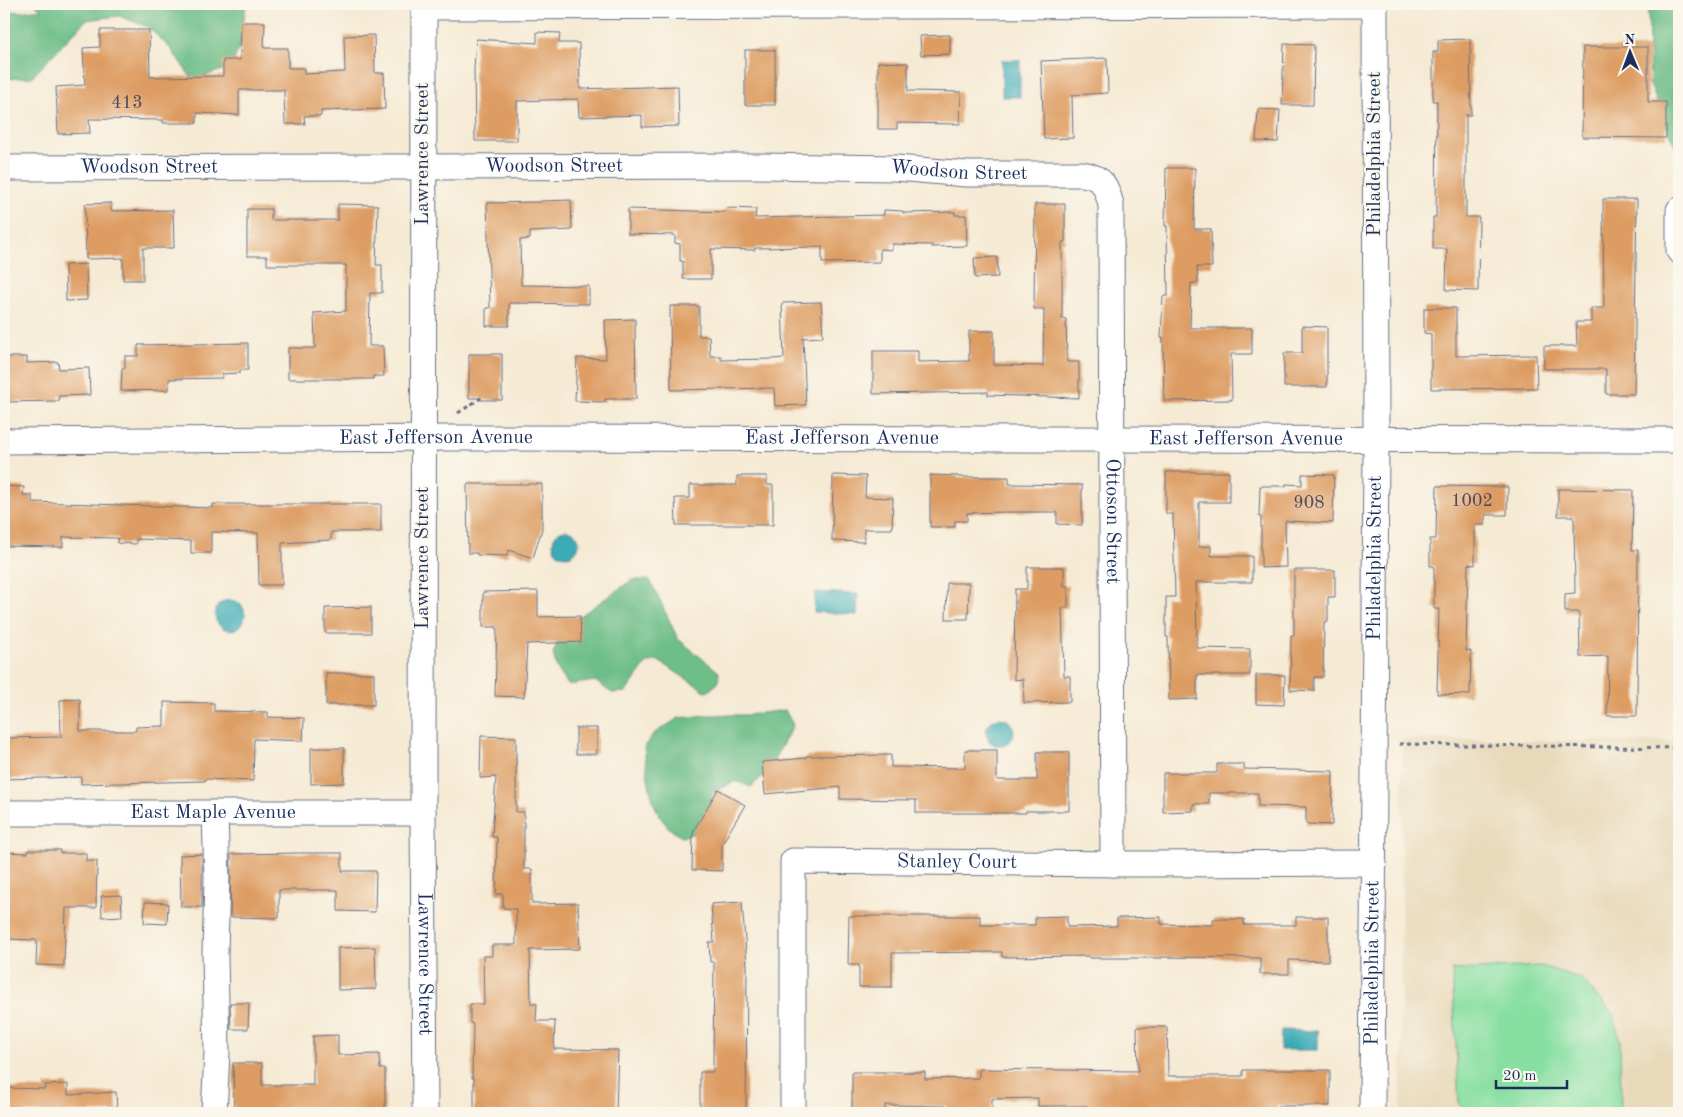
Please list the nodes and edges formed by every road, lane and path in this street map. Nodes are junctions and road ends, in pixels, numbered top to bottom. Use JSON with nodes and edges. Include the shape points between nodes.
{"nodes":[{"id":1,"x":1375,"y":4,"type":"edge"},
{"id":2,"x":424,"y":5,"type":"edge"},
{"id":3,"x":423,"y":167,"type":"junction"},
{"id":4,"x":4,"y":168,"type":"edge"},
{"id":5,"x":1103,"y":182,"type":"joint"},
{"id":6,"x":1679,"y":210,"type":"edge"},
{"id":7,"x":1679,"y":251,"type":"edge"},
{"id":8,"x":481,"y":398,"type":"dead end"},
{"id":9,"x":455,"y":416,"type":"dead end"},
{"id":10,"x":423,"y":438,"type":"junction"},
{"id":11,"x":1113,"y":438,"type":"junction"},
{"id":12,"x":1679,"y":440,"type":"edge"},
{"id":13,"x":4,"y":441,"type":"edge"},
{"id":14,"x":1376,"y":441,"type":"junction"},
{"id":15,"x":1398,"y":744,"type":"dead end"},
{"id":16,"x":1679,"y":748,"type":"edge"},
{"id":17,"x":4,"y":813,"type":"edge"},
{"id":18,"x":423,"y":813,"type":"junction"},
{"id":19,"x":214,"y":814,"type":"junction"},
{"id":20,"x":1374,"y":863,"type":"junction"},
{"id":21,"x":1113,"y":864,"type":"junction"},
{"id":22,"x":214,"y":1113,"type":"edge"},
{"id":23,"x":425,"y":1113,"type":"edge"},
{"id":24,"x":793,"y":1113,"type":"edge"},
{"id":25,"x":1372,"y":1113,"type":"edge"}],
"edges":[{"from":1,"to":2,"type":"street"},
{"from":1,"to":14,"type":"street","name":"Philadelphia Street"},
{"from":2,"to":3,"type":"street","name":"Lawrence Street"},
{"from":3,"to":4,"type":"street","name":"Woodson Street"},
{"from":3,"to":5,"type":"street","name":"Woodson Street","via":[[870,167],[966,174],[1083,174]]},
{"from":3,"to":10,"type":"street","name":"Lawrence Street"},
{"from":5,"to":11,"type":"street","name":"Ottoson Street","via":[[1111,205]]},
{"from":6,"to":7,"type":"street"},
{"from":8,"to":9,"type":"path"},
{"from":10,"to":11,"type":"street","name":"East Jefferson Avenue"},
{"from":10,"to":13,"type":"street","name":"East Jefferson Avenue"},
{"from":10,"to":18,"type":"street","name":"Lawrence Street"},
{"from":11,"to":14,"type":"street","name":"East Jefferson Avenue"},
{"from":11,"to":21,"type":"street","name":"Ottoson Street"},
{"from":12,"to":14,"type":"street","name":"East Jefferson Avenue"},
{"from":14,"to":20,"type":"street","name":"Philadelphia Street"},
{"from":15,"to":16,"type":"path"},
{"from":17,"to":19,"type":"street","name":"East Maple Avenue"},
{"from":18,"to":19,"type":"street","name":"East Maple Avenue"},
{"from":18,"to":23,"type":"street","name":"Lawrence Street"},
{"from":19,"to":22,"type":"street","via":[[217,1053]]},
{"from":20,"to":21,"type":"street","name":"Stanley Court"},
{"from":20,"to":25,"type":"street","name":"Philadelphia Street"},
{"from":21,"to":24,"type":"street","name":"Stanley Court","via":[[793,862]]}]}
